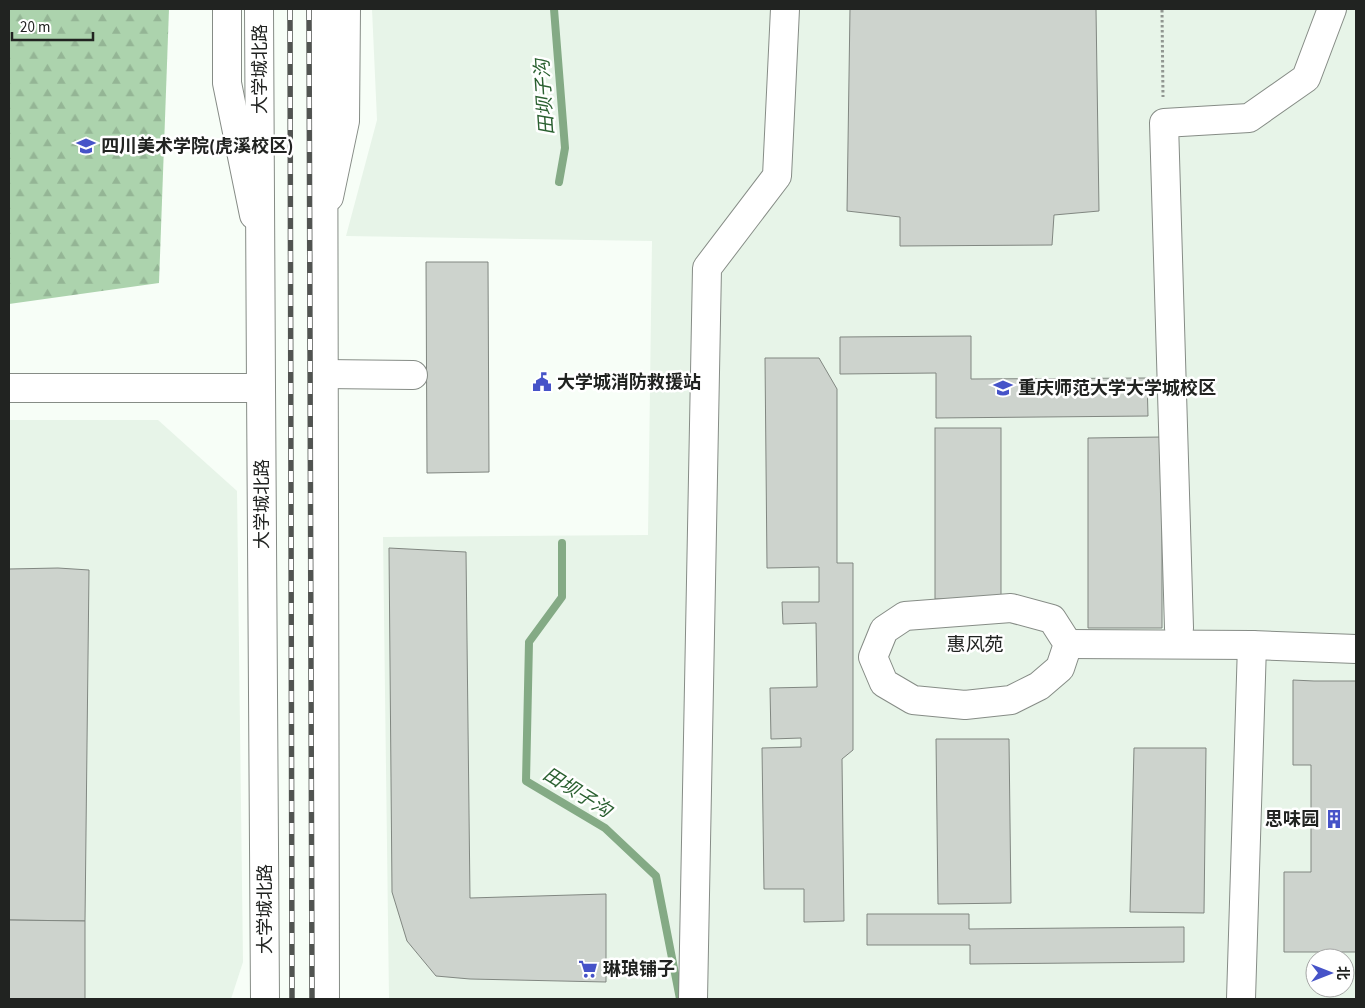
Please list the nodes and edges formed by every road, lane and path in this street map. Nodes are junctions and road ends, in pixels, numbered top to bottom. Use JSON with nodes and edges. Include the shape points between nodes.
{"nodes":[{"id":1,"x":227,"y":9,"type":"edge"},
{"id":2,"x":259,"y":9,"type":"edge"},
{"id":3,"x":324,"y":9,"type":"edge"},
{"id":4,"x":346,"y":9,"type":"edge"},
{"id":5,"x":785,"y":9,"type":"edge"},
{"id":6,"x":1332,"y":9,"type":"edge"},
{"id":7,"x":1162,"y":10,"type":"dead end"},
{"id":8,"x":1164,"y":123,"type":"junction"},
{"id":9,"x":324,"y":220,"type":"junction"},
{"id":10,"x":260,"y":247,"type":"junction"},
{"id":11,"x":324,"y":374,"type":"junction"},
{"id":12,"x":413,"y":375,"type":"dead end"},
{"id":13,"x":9,"y":388,"type":"edge"},
{"id":14,"x":261,"y":388,"type":"junction"},
{"id":15,"x":1179,"y":628,"type":"dead end"},
{"id":16,"x":1068,"y":644,"type":"junction"},
{"id":17,"x":1252,"y":646,"type":"junction"},
{"id":18,"x":1356,"y":649,"type":"edge"},
{"id":19,"x":266,"y":999,"type":"edge"},
{"id":20,"x":325,"y":999,"type":"edge"},
{"id":21,"x":693,"y":999,"type":"edge"},
{"id":22,"x":1241,"y":999,"type":"edge"}],
"edges":[{"from":1,"to":10,"type":"main road","via":[[227,83]]},
{"from":2,"to":10,"type":"main road","name":"大学城北路"},
{"from":3,"to":9,"type":"main road"},
{"from":4,"to":9,"type":"main road","via":[[345,121]]},
{"from":5,"to":21,"type":"main road","via":[[777,176],[706,268]]},
{"from":6,"to":8,"type":"main road","via":[[1306,78],[1249,118]]},
{"from":7,"to":8,"type":"path"},
{"from":8,"to":15,"type":"main road"},
{"from":9,"to":11,"type":"main road"},
{"from":10,"to":14,"type":"main road","name":"大学城北路"},
{"from":11,"to":12,"type":"main road"},
{"from":11,"to":20,"type":"main road"},
{"from":13,"to":14,"type":"main road"},
{"from":14,"to":19,"type":"main road","name":"大学城北路"},
{"from":16,"to":16,"type":"main road","via":[[1052,619],[1001,608],[904,616],[884,630],[873,657],[884,683],[913,700],[965,705],[1011,700],[1039,686],[1060,668]]},
{"from":16,"to":17,"type":"main road"},
{"from":17,"to":18,"type":"main road"},
{"from":17,"to":22,"type":"main road"}]}
